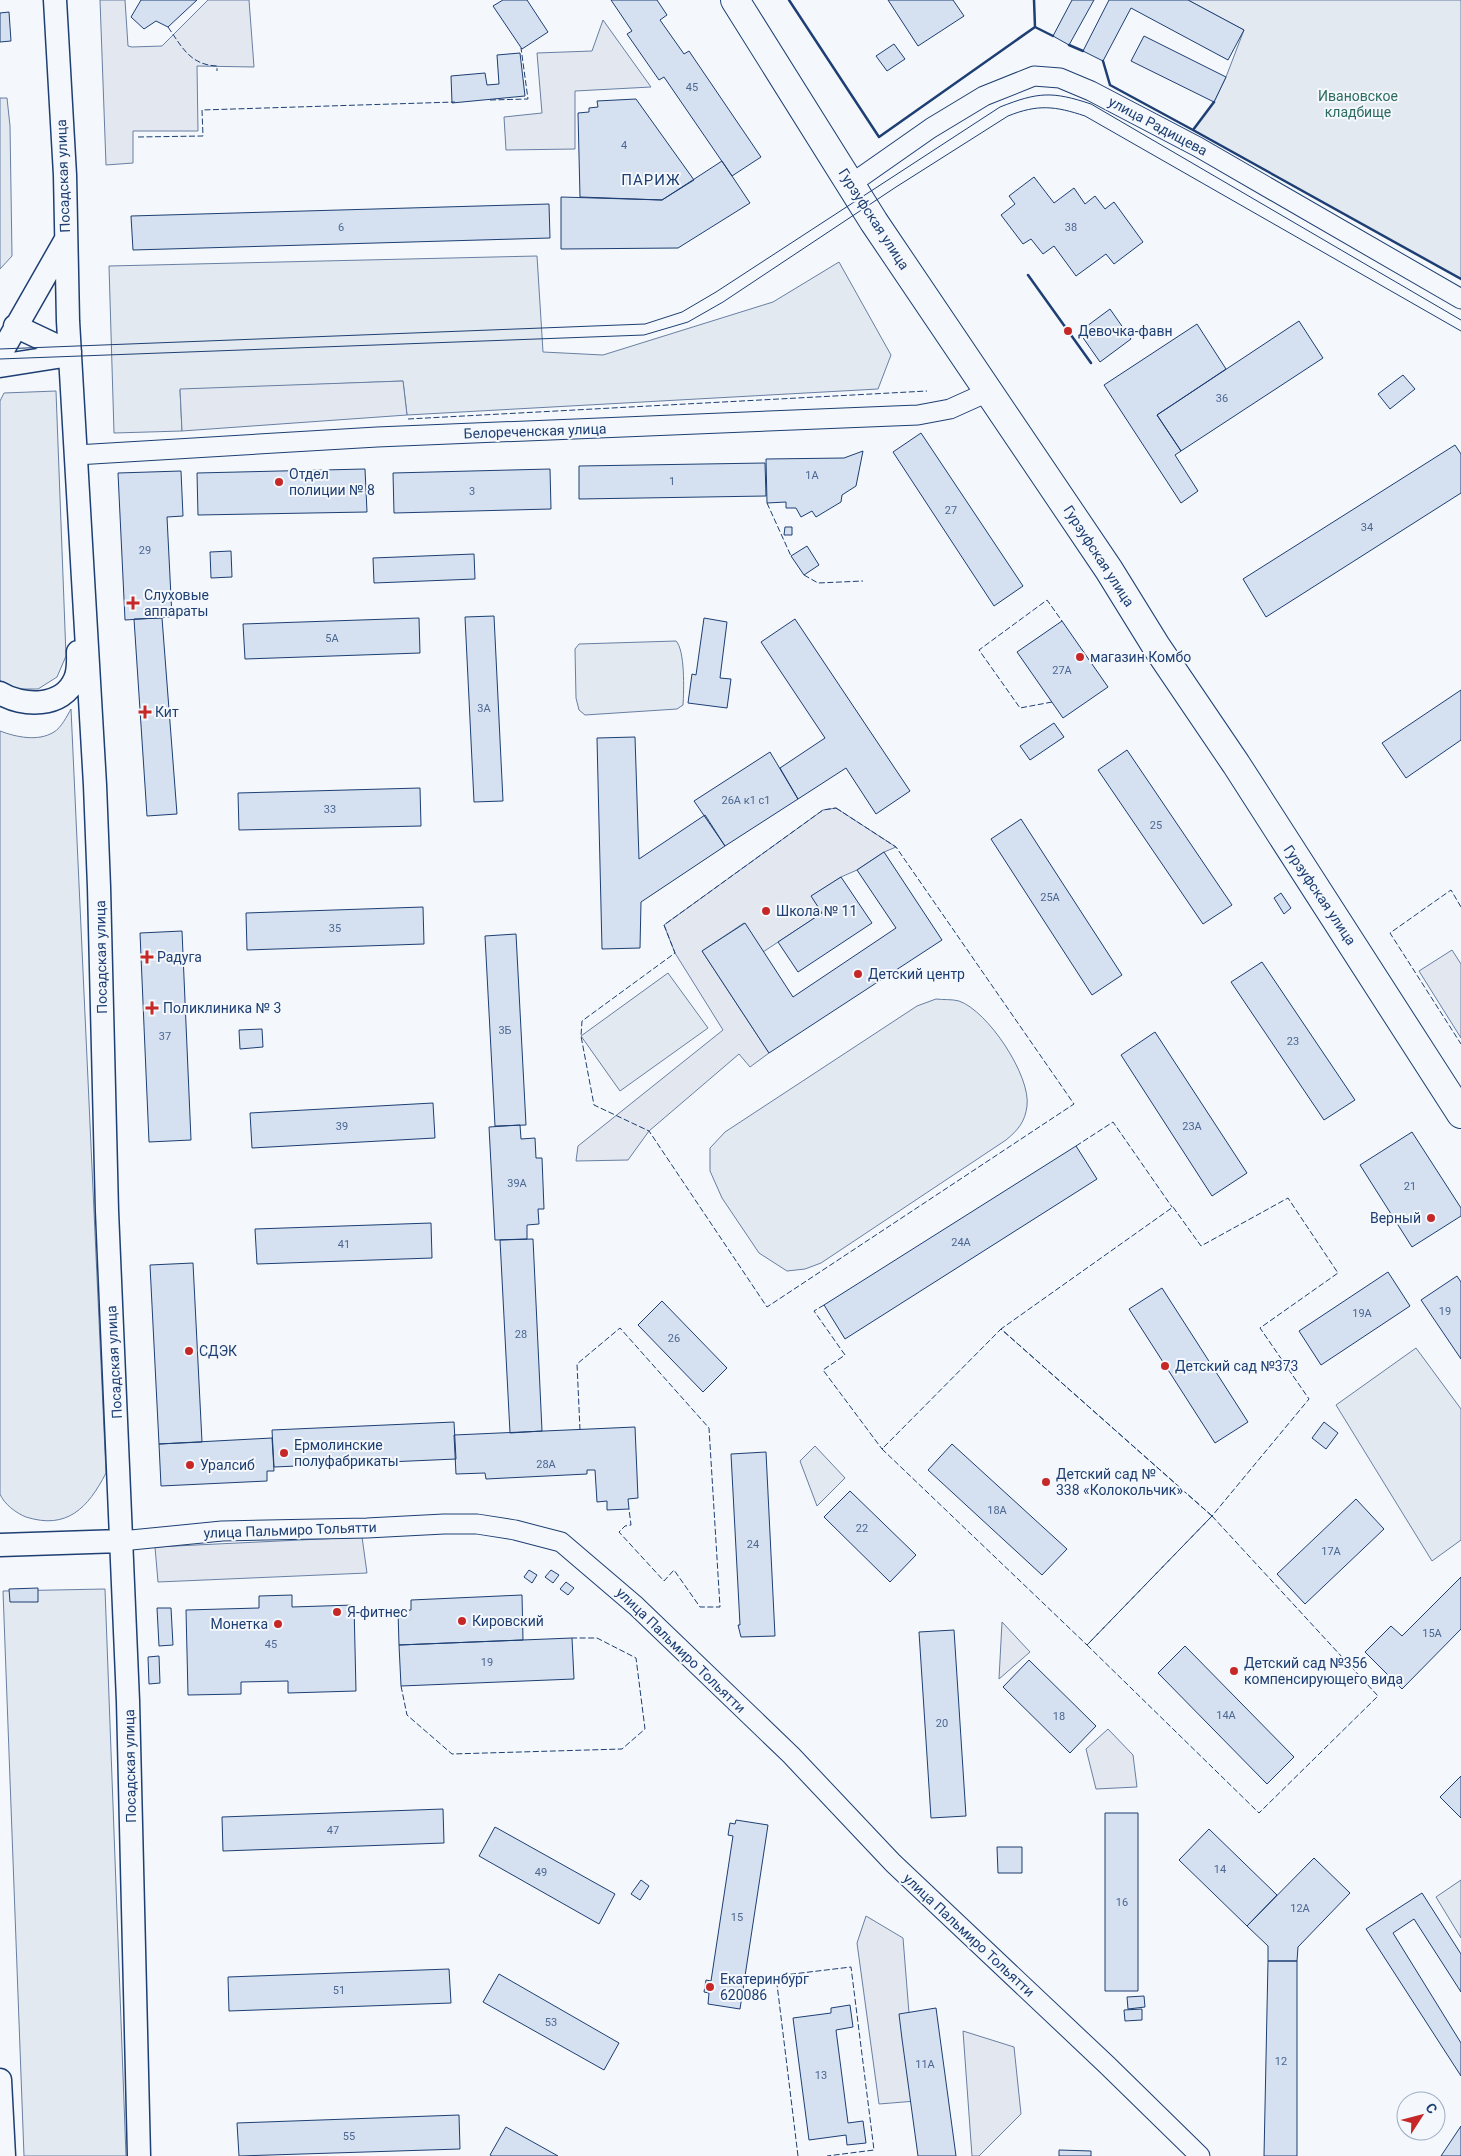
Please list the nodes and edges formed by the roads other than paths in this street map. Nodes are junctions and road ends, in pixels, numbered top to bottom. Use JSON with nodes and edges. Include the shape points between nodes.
{"nodes":[{"id":1,"x":55,"y":0,"type":"edge"},
{"id":2,"x":735,"y":0,"type":"edge"},
{"id":3,"x":850,"y":184,"type":"junction"},
{"id":4,"x":65,"y":241,"type":"junction"},
{"id":5,"x":1461,"y":299,"type":"edge"},
{"id":6,"x":8,"y":327,"type":"edge"},
{"id":7,"x":70,"y":352,"type":"junction"},
{"id":8,"x":0,"y":355,"type":"edge"},
{"id":9,"x":0,"y":366,"type":"edge"},
{"id":10,"x":990,"y":391,"type":"junction"},
{"id":11,"x":76,"y":454,"type":"junction"},
{"id":12,"x":82,"y":568,"type":"junction"},
{"id":13,"x":0,"y":693,"type":"edge"},
{"id":14,"x":1461,"y":1114,"type":"edge"},
{"id":15,"x":122,"y":1541,"type":"junction"},
{"id":16,"x":0,"y":1545,"type":"edge"},
{"id":17,"x":0,"y":2080,"type":"edge"},
{"id":18,"x":4,"y":2156,"type":"edge"},
{"id":19,"x":139,"y":2156,"type":"edge"},
{"id":20,"x":1200,"y":2156,"type":"edge"}],
"edges":[{"from":1,"to":4,"type":"street","name":"Посадская улица","via":[[65,175]]},
{"from":2,"to":3,"type":"main road","name":"Гурзуфская улица"},
{"from":3,"to":5,"type":"street","name":"улица Радищева","via":[[984,96],[1034,76],[1060,78],[1198,147]]},
{"from":3,"to":10,"type":"main road","name":"Гурзуфская улица"},
{"from":4,"to":6,"type":"street"},
{"from":4,"to":7,"type":"street","name":"Посадская улица"},
{"from":6,"to":7,"type":"street"},
{"from":6,"to":8,"type":"street"},
{"from":7,"to":9,"type":"street"},
{"from":7,"to":11,"type":"street","name":"Посадская улица"},
{"from":10,"to":11,"type":"street","name":"Белореченская улица","via":[[950,409],[918,415],[377,437]]},
{"from":10,"to":14,"type":"main road","name":"Гурзуфская улица","via":[[1236,764]]},
{"from":11,"to":12,"type":"street","name":"Посадская улица"},
{"from":12,"to":13,"type":"street","name":"Посадская улица","via":[[77,594],[79,667],[74,681],[54,699],[38,703],[11,700]]},
{"from":12,"to":15,"type":"street","name":"Посадская улица","via":[[99,887],[107,1211]]},
{"from":15,"to":16,"type":"street","name":"улица Пальмиро Тольятти"},
{"from":15,"to":19,"type":"street","name":"Посадская улица"},
{"from":15,"to":20,"type":"street","name":"улица Пальмиро Тольятти","via":[[222,1532],[476,1524],[561,1542],[636,1606],[791,1755],[893,1863]]},
{"from":17,"to":18,"type":"street"}]}
